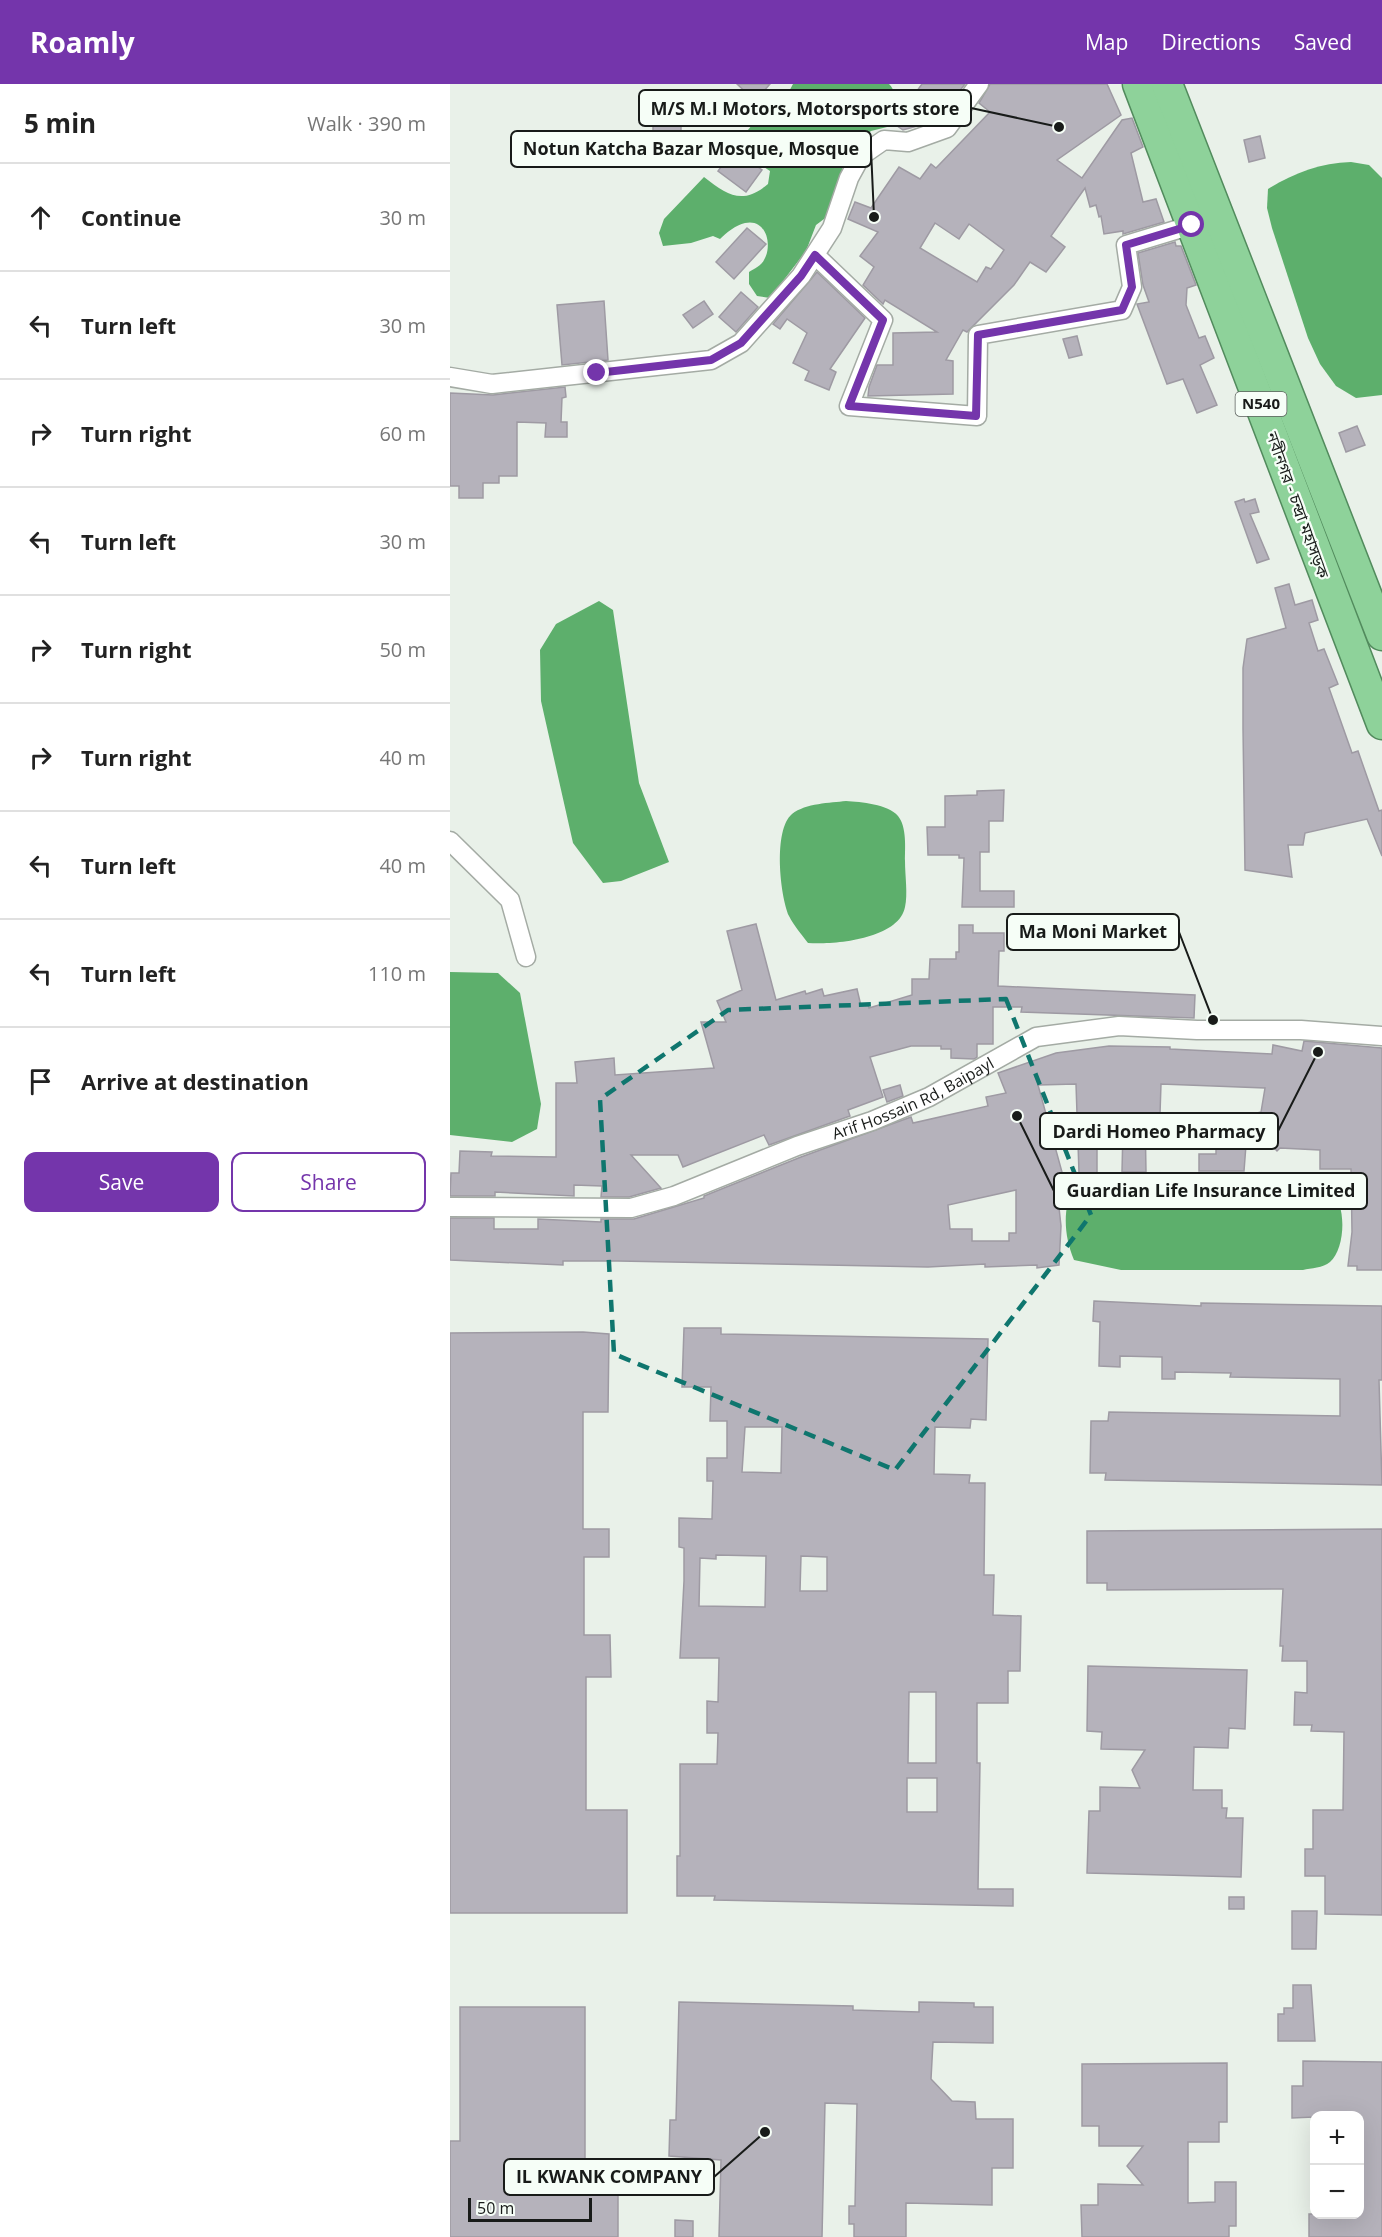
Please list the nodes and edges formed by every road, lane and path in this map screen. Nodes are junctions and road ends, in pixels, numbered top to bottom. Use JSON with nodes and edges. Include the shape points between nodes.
{"nodes":[{"id":1,"x":979,"y":84,"type":"edge"},
{"id":2,"x":1138,"y":84,"type":"edge"},
{"id":3,"x":1167,"y":84,"type":"edge"},
{"id":4,"x":1192,"y":225,"type":"junction"},
{"id":5,"x":815,"y":255,"type":"junction"},
{"id":6,"x":450,"y":377,"type":"edge"},
{"id":7,"x":1382,"y":635,"type":"edge"},
{"id":8,"x":1382,"y":724,"type":"edge"},
{"id":9,"x":450,"y":841,"type":"edge"},
{"id":10,"x":526,"y":957,"type":"dead end"},
{"id":11,"x":1382,"y":1036,"type":"edge"},
{"id":12,"x":450,"y":1207,"type":"edge"}],
"edges":[{"from":1,"to":5,"type":"street","via":[[946,128],[908,142],[884,140],[861,156],[832,228]]},
{"from":2,"to":4,"type":"highway","name":"নবীনগর - চন্দ্রা মহাসড়ক","number":"N540"},
{"from":3,"to":7,"type":"highway","name":"নবীনগর - চন্দ্রা মহাসড়ক","number":"N540"},
{"from":4,"to":5,"type":"street","via":[[1126,245],[1132,287],[1122,310],[978,335],[976,416],[849,406],[883,320]]},
{"from":4,"to":8,"type":"highway","name":"নবীনগর - চন্দ্রা মহাসড়ক","number":"N540"},
{"from":5,"to":6,"type":"street","via":[[741,343],[711,360],[492,384]]},
{"from":9,"to":10,"type":"street","via":[[510,900]]},
{"from":11,"to":12,"type":"street","name":"Arif Hossain Rd, Baipayl","via":[[1119,1026],[1036,1037],[929,1097],[674,1196],[631,1208]]}]}
